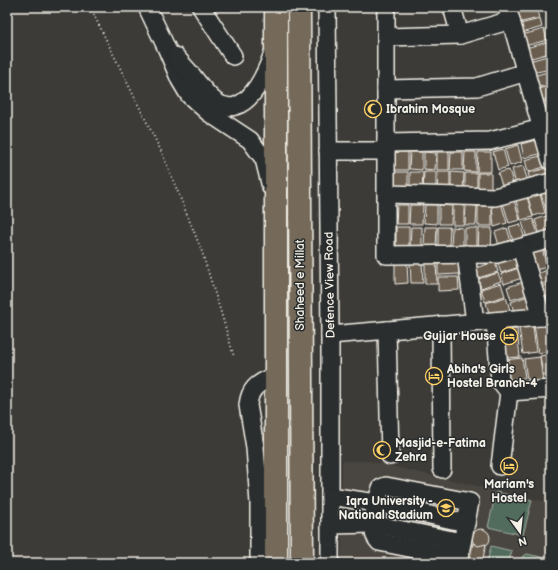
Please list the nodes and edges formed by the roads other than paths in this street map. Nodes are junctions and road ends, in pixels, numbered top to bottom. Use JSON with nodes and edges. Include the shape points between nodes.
{"nodes":[{"id":1,"x":147,"y":7,"type":"edge"},
{"id":2,"x":201,"y":7,"type":"edge"},
{"id":3,"x":276,"y":7,"type":"edge"},
{"id":4,"x":299,"y":7,"type":"edge"},
{"id":5,"x":327,"y":7,"type":"edge"},
{"id":6,"x":386,"y":7,"type":"edge"},
{"id":7,"x":452,"y":7,"type":"edge"},
{"id":8,"x":509,"y":14,"type":"edge"},
{"id":9,"x":460,"y":35,"type":"junction"},
{"id":10,"x":386,"y":37,"type":"junction"},
{"id":11,"x":276,"y":44,"type":"junction"},
{"id":12,"x":166,"y":47,"type":"junction"},
{"id":13,"x":233,"y":56,"type":"dead end"},
{"id":14,"x":526,"y":72,"type":"junction"},
{"id":15,"x":386,"y":89,"type":"junction"},
{"id":16,"x":542,"y":128,"type":"junction"},
{"id":17,"x":386,"y":147,"type":"junction"},
{"id":18,"x":328,"y":151,"type":"junction"},
{"id":19,"x":551,"y":161,"type":"edge"},
{"id":20,"x":551,"y":182,"type":"edge"},
{"id":21,"x":387,"y":194,"type":"junction"},
{"id":22,"x":276,"y":211,"type":"junction"},
{"id":23,"x":551,"y":239,"type":"edge"},
{"id":24,"x":521,"y":248,"type":"junction"},
{"id":25,"x":466,"y":254,"type":"junction"},
{"id":26,"x":546,"y":316,"type":"edge"},
{"id":27,"x":496,"y":321,"type":"junction"},
{"id":28,"x":475,"y":322,"type":"junction"},
{"id":29,"x":440,"y":325,"type":"junction"},
{"id":30,"x":387,"y":330,"type":"junction"},
{"id":31,"x":330,"y":335,"type":"junction"},
{"id":32,"x":277,"y":374,"type":"junction"},
{"id":33,"x":551,"y":389,"type":"edge"},
{"id":34,"x":509,"y":392,"type":"junction"},
{"id":35,"x":390,"y":456,"type":"dead end"},
{"id":36,"x":500,"y":466,"type":"dead end"},
{"id":37,"x":442,"y":469,"type":"dead end"},
{"id":38,"x":330,"y":496,"type":"junction"},
{"id":39,"x":376,"y":503,"type":"junction"},
{"id":40,"x":373,"y":524,"type":"junction"},
{"id":41,"x":330,"y":525,"type":"junction"},
{"id":42,"x":259,"y":563,"type":"edge"},
{"id":43,"x":276,"y":563,"type":"edge"},
{"id":44,"x":302,"y":563,"type":"edge"},
{"id":45,"x":330,"y":563,"type":"edge"}],
"edges":[{"from":1,"to":12,"type":"street"},
{"from":2,"to":13,"type":"street"},
{"from":3,"to":11,"type":"main road","name":"Shaheed e Millat"},
{"from":4,"to":44,"type":"main road","name":"Shaheed e Millat"},
{"from":5,"to":18,"type":"street","name":"Defence View Road"},
{"from":6,"to":10,"type":"street"},
{"from":7,"to":9,"type":"street"},
{"from":8,"to":9,"type":"street"},
{"from":8,"to":14,"type":"street"},
{"from":9,"to":10,"type":"street"},
{"from":10,"to":15,"type":"street"},
{"from":11,"to":12,"type":"street","via":[[268,70],[259,86],[238,105],[227,106],[217,102],[204,91]]},
{"from":11,"to":22,"type":"main road","name":"Shaheed e Millat"},
{"from":12,"to":22,"type":"street","via":[[189,95],[208,114],[250,140],[264,159]]},
{"from":14,"to":15,"type":"street","via":[[476,87]]},
{"from":14,"to":16,"type":"street"},
{"from":15,"to":17,"type":"street"},
{"from":16,"to":17,"type":"street","via":[[490,141]]},
{"from":16,"to":19,"type":"street"},
{"from":17,"to":18,"type":"street"},
{"from":17,"to":21,"type":"street"},
{"from":18,"to":31,"type":"street","name":"Defence View Road"},
{"from":20,"to":21,"type":"street","via":[[494,197]]},
{"from":21,"to":25,"type":"street","via":[[386,255]]},
{"from":22,"to":32,"type":"main road","name":"Shaheed e Millat"},
{"from":23,"to":24,"type":"street"},
{"from":24,"to":25,"type":"street","via":[[497,254]]},
{"from":24,"to":26,"type":"street"},
{"from":25,"to":28,"type":"street"},
{"from":26,"to":27,"type":"street"},
{"from":27,"to":28,"type":"street"},
{"from":27,"to":34,"type":"street","via":[[500,382]]},
{"from":28,"to":29,"type":"street"},
{"from":29,"to":30,"type":"street"},
{"from":29,"to":37,"type":"street"},
{"from":30,"to":31,"type":"street"},
{"from":30,"to":35,"type":"street"},
{"from":31,"to":38,"type":"street","name":"Defence View Road"},
{"from":32,"to":42,"type":"street","via":[[252,389],[248,405],[255,447],[259,502]]},
{"from":32,"to":43,"type":"main road","name":"Shaheed e Millat"},
{"from":33,"to":34,"type":"street"},
{"from":34,"to":36,"type":"street"},
{"from":38,"to":39,"type":"street"},
{"from":38,"to":41,"type":"street","name":"Defence View Road"},
{"from":39,"to":40,"type":"street"},
{"from":39,"to":40,"type":"street","via":[[381,488],[386,486],[470,502],[459,558],[379,542],[374,534]]},
{"from":40,"to":41,"type":"street"},
{"from":41,"to":45,"type":"street","name":"Defence View Road"}]}
